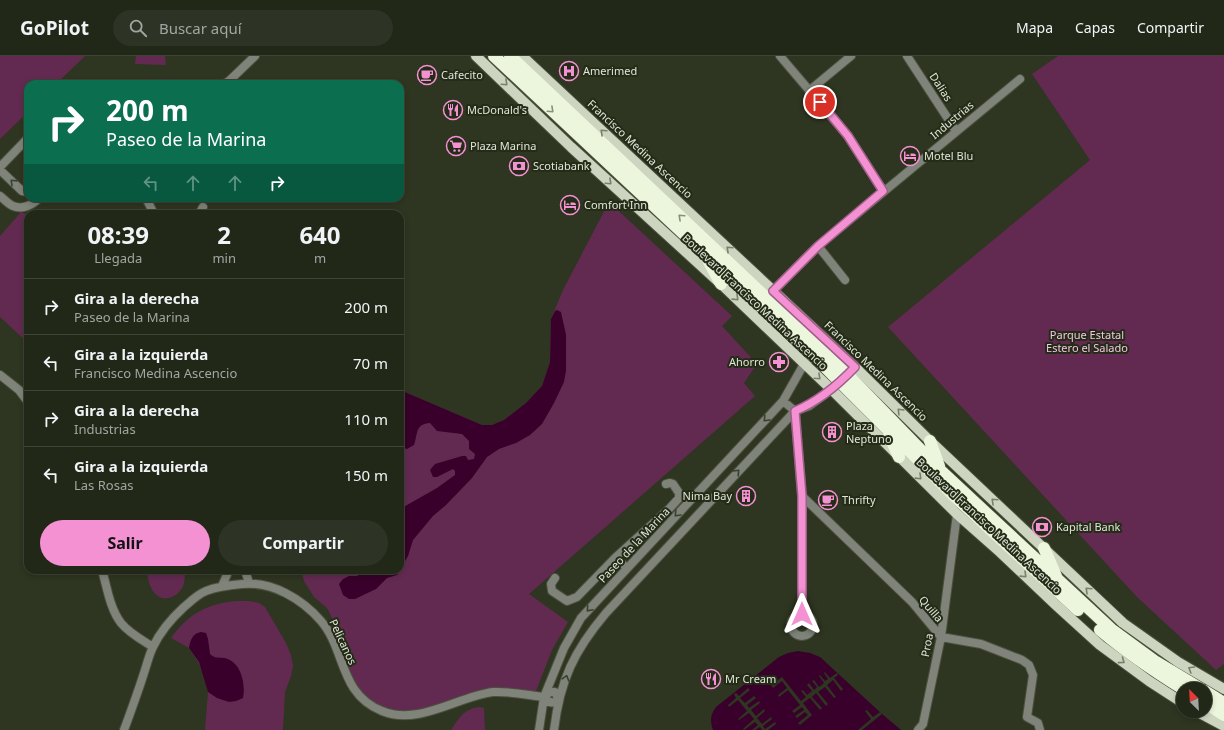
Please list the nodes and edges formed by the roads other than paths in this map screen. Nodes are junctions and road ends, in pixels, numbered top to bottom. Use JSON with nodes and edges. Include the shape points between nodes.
{"nodes":[{"id":1,"x":255,"y":56,"type":"edge"},
{"id":2,"x":476,"y":56,"type":"edge"},
{"id":3,"x":522,"y":56,"type":"edge"},
{"id":4,"x":780,"y":56,"type":"edge"},
{"id":5,"x":851,"y":56,"type":"edge"},
{"id":6,"x":907,"y":56,"type":"edge"},
{"id":7,"x":504,"y":58,"type":"edge"},
{"id":8,"x":1020,"y":79,"type":"dead end"},
{"id":9,"x":230,"y":80,"type":"edge"},
{"id":10,"x":810,"y":90,"type":"junction"},
{"id":11,"x":956,"y":130,"type":"junction"},
{"id":12,"x":24,"y":142,"type":"edge"},
{"id":13,"x":0,"y":168,"type":"edge"},
{"id":14,"x":24,"y":191,"type":"edge"},
{"id":15,"x":883,"y":191,"type":"junction"},
{"id":16,"x":0,"y":196,"type":"edge"},
{"id":17,"x":36,"y":202,"type":"edge"},
{"id":18,"x":818,"y":246,"type":"junction"},
{"id":19,"x":703,"y":252,"type":"junction"},
{"id":20,"x":845,"y":280,"type":"dead end"},
{"id":21,"x":721,"y":284,"type":"junction"},
{"id":22,"x":773,"y":291,"type":"junction"},
{"id":23,"x":817,"y":353,"type":"junction"},
{"id":24,"x":0,"y":375,"type":"edge"},
{"id":25,"x":844,"y":379,"type":"junction"},
{"id":26,"x":24,"y":397,"type":"edge"},
{"id":27,"x":783,"y":401,"type":"junction"},
{"id":28,"x":795,"y":411,"type":"junction"},
{"id":29,"x":886,"y":428,"type":"junction"},
{"id":30,"x":930,"y":441,"type":"junction"},
{"id":31,"x":899,"y":457,"type":"junction"},
{"id":32,"x":941,"y":471,"type":"junction"},
{"id":33,"x":666,"y":484,"type":"dead end"},
{"id":34,"x":802,"y":496,"type":"junction"},
{"id":35,"x":957,"y":514,"type":"junction"},
{"id":36,"x":1044,"y":548,"type":"junction"},
{"id":37,"x":1000,"y":552,"type":"junction"},
{"id":38,"x":616,"y":558,"type":"junction"},
{"id":39,"x":1026,"y":563,"type":"junction"},
{"id":40,"x":629,"y":565,"type":"junction"},
{"id":41,"x":643,"y":573,"type":"junction"},
{"id":42,"x":103,"y":574,"type":"edge"},
{"id":43,"x":227,"y":574,"type":"edge"},
{"id":44,"x":246,"y":574,"type":"edge"},
{"id":45,"x":621,"y":575,"type":"junction"},
{"id":46,"x":556,"y":578,"type":"dead end"},
{"id":47,"x":1058,"y":580,"type":"junction"},
{"id":48,"x":249,"y":583,"type":"junction"},
{"id":49,"x":632,"y":584,"type":"junction"},
{"id":50,"x":222,"y":586,"type":"junction"},
{"id":51,"x":802,"y":614,"type":"dead end"},
{"id":52,"x":941,"y":637,"type":"junction"},
{"id":53,"x":153,"y":648,"type":"junction"},
{"id":54,"x":1189,"y":682,"type":"edge"},
{"id":55,"x":1176,"y":684,"type":"edge"},
{"id":56,"x":1224,"y":690,"type":"edge"},
{"id":57,"x":1212,"y":695,"type":"edge"},
{"id":58,"x":544,"y":697,"type":"junction"},
{"id":59,"x":1176,"y":698,"type":"edge"},
{"id":60,"x":559,"y":700,"type":"junction"},
{"id":61,"x":1224,"y":702,"type":"edge"},
{"id":62,"x":1212,"y":707,"type":"edge"},
{"id":63,"x":1224,"y":715,"type":"edge"},
{"id":64,"x":1209,"y":718,"type":"edge"},
{"id":65,"x":1224,"y":726,"type":"edge"},
{"id":66,"x":124,"y":730,"type":"edge"},
{"id":67,"x":539,"y":730,"type":"edge"},
{"id":68,"x":554,"y":730,"type":"edge"},
{"id":69,"x":918,"y":730,"type":"edge"},
{"id":70,"x":1040,"y":730,"type":"edge"}],
"edges":[{"from":1,"to":9,"type":"street"},
{"from":2,"to":21,"type":"main road","name":"Boulevard Francisco Medina Ascencio","one_way":true},
{"from":22,"to":3,"type":"main road","name":"Francisco Medina Ascencio","one_way":true},
{"from":4,"to":10,"type":"street"},
{"from":5,"to":10,"type":"street"},
{"from":6,"to":11,"type":"street","name":"Dalias"},
{"from":7,"to":19,"type":"highway","name":"Francisco Medina Ascencio","one_way":true},
{"from":23,"to":7,"type":"highway","name":"Francisco Medina Ascencio","one_way":true},
{"from":8,"to":11,"type":"street","name":"Industrias"},
{"from":10,"to":15,"type":"street","via":[[848,136]]},
{"from":11,"to":15,"type":"street","name":"Industrias"},
{"from":12,"to":13,"type":"street"},
{"from":14,"to":13,"type":"street","one_way":true},
{"from":15,"to":18,"type":"street","name":"Industrias"},
{"from":16,"to":17,"type":"street","via":[[12,206],[21,208]]},
{"from":18,"to":20,"type":"street"},
{"from":18,"to":22,"type":"street","name":"Industrias"},
{"from":19,"to":21,"type":"highway"},
{"from":19,"to":23,"type":"highway","name":"Francisco Medina Ascencio"},
{"from":21,"to":23,"type":"main road","name":"Boulevard Francisco Medina Ascencio","one_way":true},
{"from":22,"to":23,"type":"main road","name":"Francisco Medina Ascencio"},
{"from":23,"to":25,"type":"highway","name":"Francisco Medina Ascencio"},
{"from":23,"to":25,"type":"main road","name":"Francisco Medina Ascencio"},
{"from":23,"to":27,"type":"street","name":"Paseo de la Marina"},
{"from":24,"to":26,"type":"street"},
{"from":25,"to":28,"type":"street","via":[[809,406]]},
{"from":25,"to":29,"type":"highway","name":"Francisco Medina Ascencio"},
{"from":30,"to":25,"type":"main road","name":"Francisco Medina Ascencio","one_way":true},
{"from":25,"to":31,"type":"main road","name":"Boulevard Francisco Medina Ascencio"},
{"from":25,"to":32,"type":"highway","name":"Francisco Medina Ascencio"},
{"from":27,"to":28,"type":"street"},
{"from":27,"to":40,"type":"street","name":"Paseo de la Marina","one_way":true},
{"from":28,"to":34,"type":"street"},
{"from":41,"to":28,"type":"street","one_way":true},
{"from":29,"to":31,"type":"highway"},
{"from":29,"to":39,"type":"highway","name":"Francisco Medina Ascencio"},
{"from":30,"to":32,"type":"highway"},
{"from":36,"to":30,"type":"main road","name":"Francisco Medina Ascencio","one_way":true},
{"from":31,"to":35,"type":"main road","name":"Boulevard Francisco Medina Ascencio","one_way":true},
{"from":32,"to":47,"type":"highway","name":"Francisco Medina Ascencio"},
{"from":33,"to":38,"type":"street","via":[[670,483],[676,487],[679,498]]},
{"from":34,"to":51,"type":"street"},
{"from":34,"to":52,"type":"street","name":"Quilla","via":[[912,602]]},
{"from":35,"to":37,"type":"main road","name":"Boulevard Francisco Medina Ascencio"},
{"from":35,"to":52,"type":"street","name":"Proa"},
{"from":36,"to":47,"type":"highway"},
{"from":56,"to":36,"type":"main road","name":"Francisco Medina Ascencio","one_way":true,"via":[[1178,662],[1124,623]]},
{"from":37,"to":39,"type":"highway"},
{"from":37,"to":59,"type":"main road","name":"Boulevard Francisco Medina Ascencio","one_way":true,"via":[[1100,645]]},
{"from":38,"to":40,"type":"street"},
{"from":38,"to":46,"type":"street","via":[[577,597],[567,601],[552,591],[551,584]]},
{"from":39,"to":55,"type":"highway","name":"Francisco Medina Ascencio","via":[[1113,641]]},
{"from":40,"to":41,"type":"street"},
{"from":40,"to":45,"type":"street","name":"Paseo de la Marina"},
{"from":41,"to":49,"type":"street"},
{"from":42,"to":53,"type":"street","via":[[120,622]]},
{"from":43,"to":50,"type":"street"},
{"from":44,"to":48,"type":"street"},
{"from":45,"to":49,"type":"street"},
{"from":45,"to":58,"type":"street","name":"Paseo de la Marina","one_way":true,"via":[[581,618],[564,648]]},
{"from":47,"to":54,"type":"highway","name":"Francisco Medina Ascencio","via":[[1111,629],[1156,662]]},
{"from":48,"to":50,"type":"street","name":"Pelicanos"},
{"from":48,"to":58,"type":"street","name":"Pelicanos","via":[[278,589],[311,611],[329,634],[356,693],[381,711],[396,715],[414,715],[494,692]]},
{"from":60,"to":49,"type":"street","one_way":true,"via":[[578,650],[592,629]]},
{"from":50,"to":53,"type":"street","name":"Pelicanos","via":[[205,591],[175,615]]},
{"from":52,"to":69,"type":"street","name":"Proa","via":[[923,724]]},
{"from":52,"to":70,"type":"street","name":"Quilla","via":[[981,644],[1029,665],[1033,675],[1027,717],[1038,723]]},
{"from":53,"to":66,"type":"street","name":"Pelicanos"},
{"from":57,"to":61,"type":"highway"},
{"from":58,"to":60,"type":"street","name":"Pelicanos","via":[[550,692],[556,692]]},
{"from":58,"to":67,"type":"street","name":"Paseo de la Marina"},
{"from":60,"to":68,"type":"street"},
{"from":62,"to":63,"type":"highway"},
{"from":64,"to":65,"type":"main road"}]}
